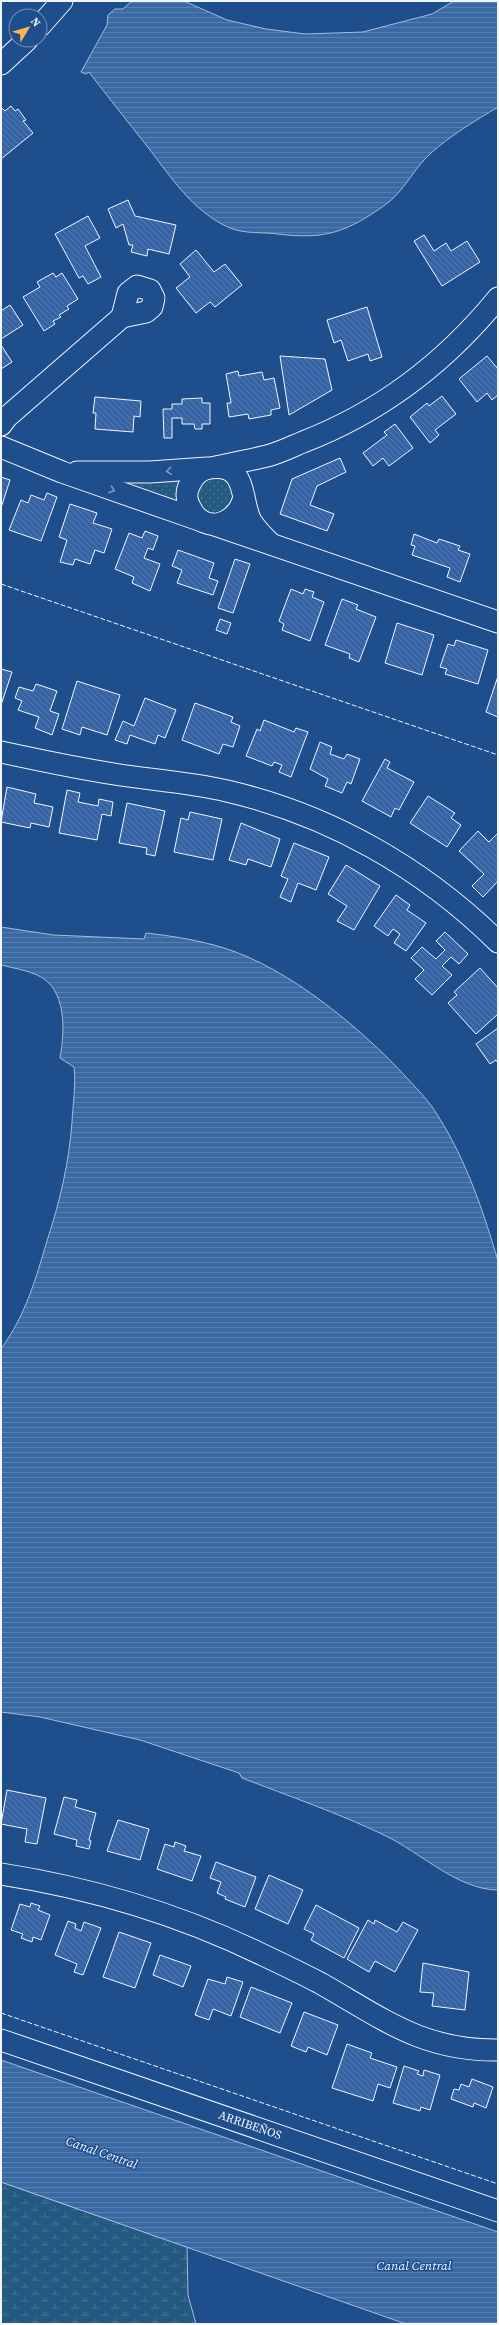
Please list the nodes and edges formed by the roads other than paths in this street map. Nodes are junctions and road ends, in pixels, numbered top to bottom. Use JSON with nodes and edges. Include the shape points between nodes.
{"nodes":[{"id":1,"x":62,"y":1,"type":"edge"},
{"id":2,"x":48,"y":17,"type":"edge"},
{"id":3,"x":18,"y":48,"type":"edge"},
{"id":4,"x":1,"y":64,"type":"edge"},
{"id":5,"x":498,"y":298,"type":"edge"},
{"id":6,"x":122,"y":317,"type":"dead end"},
{"id":7,"x":1,"y":425,"type":"edge"},
{"id":8,"x":1,"y":448,"type":"edge"},
{"id":9,"x":268,"y":456,"type":"junction"},
{"id":10,"x":212,"y":467,"type":"junction"},
{"id":11,"x":62,"y":472,"type":"junction"},
{"id":12,"x":243,"y":491,"type":"junction"},
{"id":13,"x":207,"y":522,"type":"junction"},
{"id":14,"x":271,"y":544,"type":"junction"},
{"id":15,"x":498,"y":622,"type":"edge"},
{"id":16,"x":1,"y":752,"type":"edge"},
{"id":17,"x":498,"y":942,"type":"edge"},
{"id":18,"x":1,"y":1874,"type":"edge"},
{"id":19,"x":1,"y":2040,"type":"edge"},
{"id":20,"x":498,"y":2050,"type":"edge"},
{"id":21,"x":498,"y":2211,"type":"edge"}],
"edges":[{"from":1,"to":2,"type":"street"},
{"from":3,"to":4,"type":"street"},
{"from":5,"to":9,"type":"street","via":[[450,351],[390,398],[349,422]]},
{"from":6,"to":7,"type":"street"},
{"from":8,"to":11,"type":"street"},
{"from":9,"to":10,"type":"street"},
{"from":9,"to":12,"type":"street"},
{"from":10,"to":11,"type":"street","one_way":true,"via":[[150,472]]},
{"from":10,"to":12,"type":"street","via":[[232,472]]},
{"from":10,"to":13,"type":"street","via":[[199,472],[192,479],[187,497],[195,515]]},
{"from":11,"to":13,"type":"street","one_way":true},
{"from":12,"to":13,"type":"street","via":[[238,514],[226,522]]},
{"from":12,"to":14,"type":"street","via":[[251,521]]},
{"from":13,"to":14,"type":"street"},
{"from":14,"to":15,"type":"street"},
{"from":16,"to":17,"type":"street","via":[[60,765],[225,791],[303,814],[387,855],[442,893]]},
{"from":18,"to":20,"type":"street","via":[[84,1890],[197,1926],[262,1954],[319,1983],[398,2029],[422,2038],[464,2048]]},
{"from":19,"to":21,"type":"street","name":"ARRIBEÑOS"}]}
